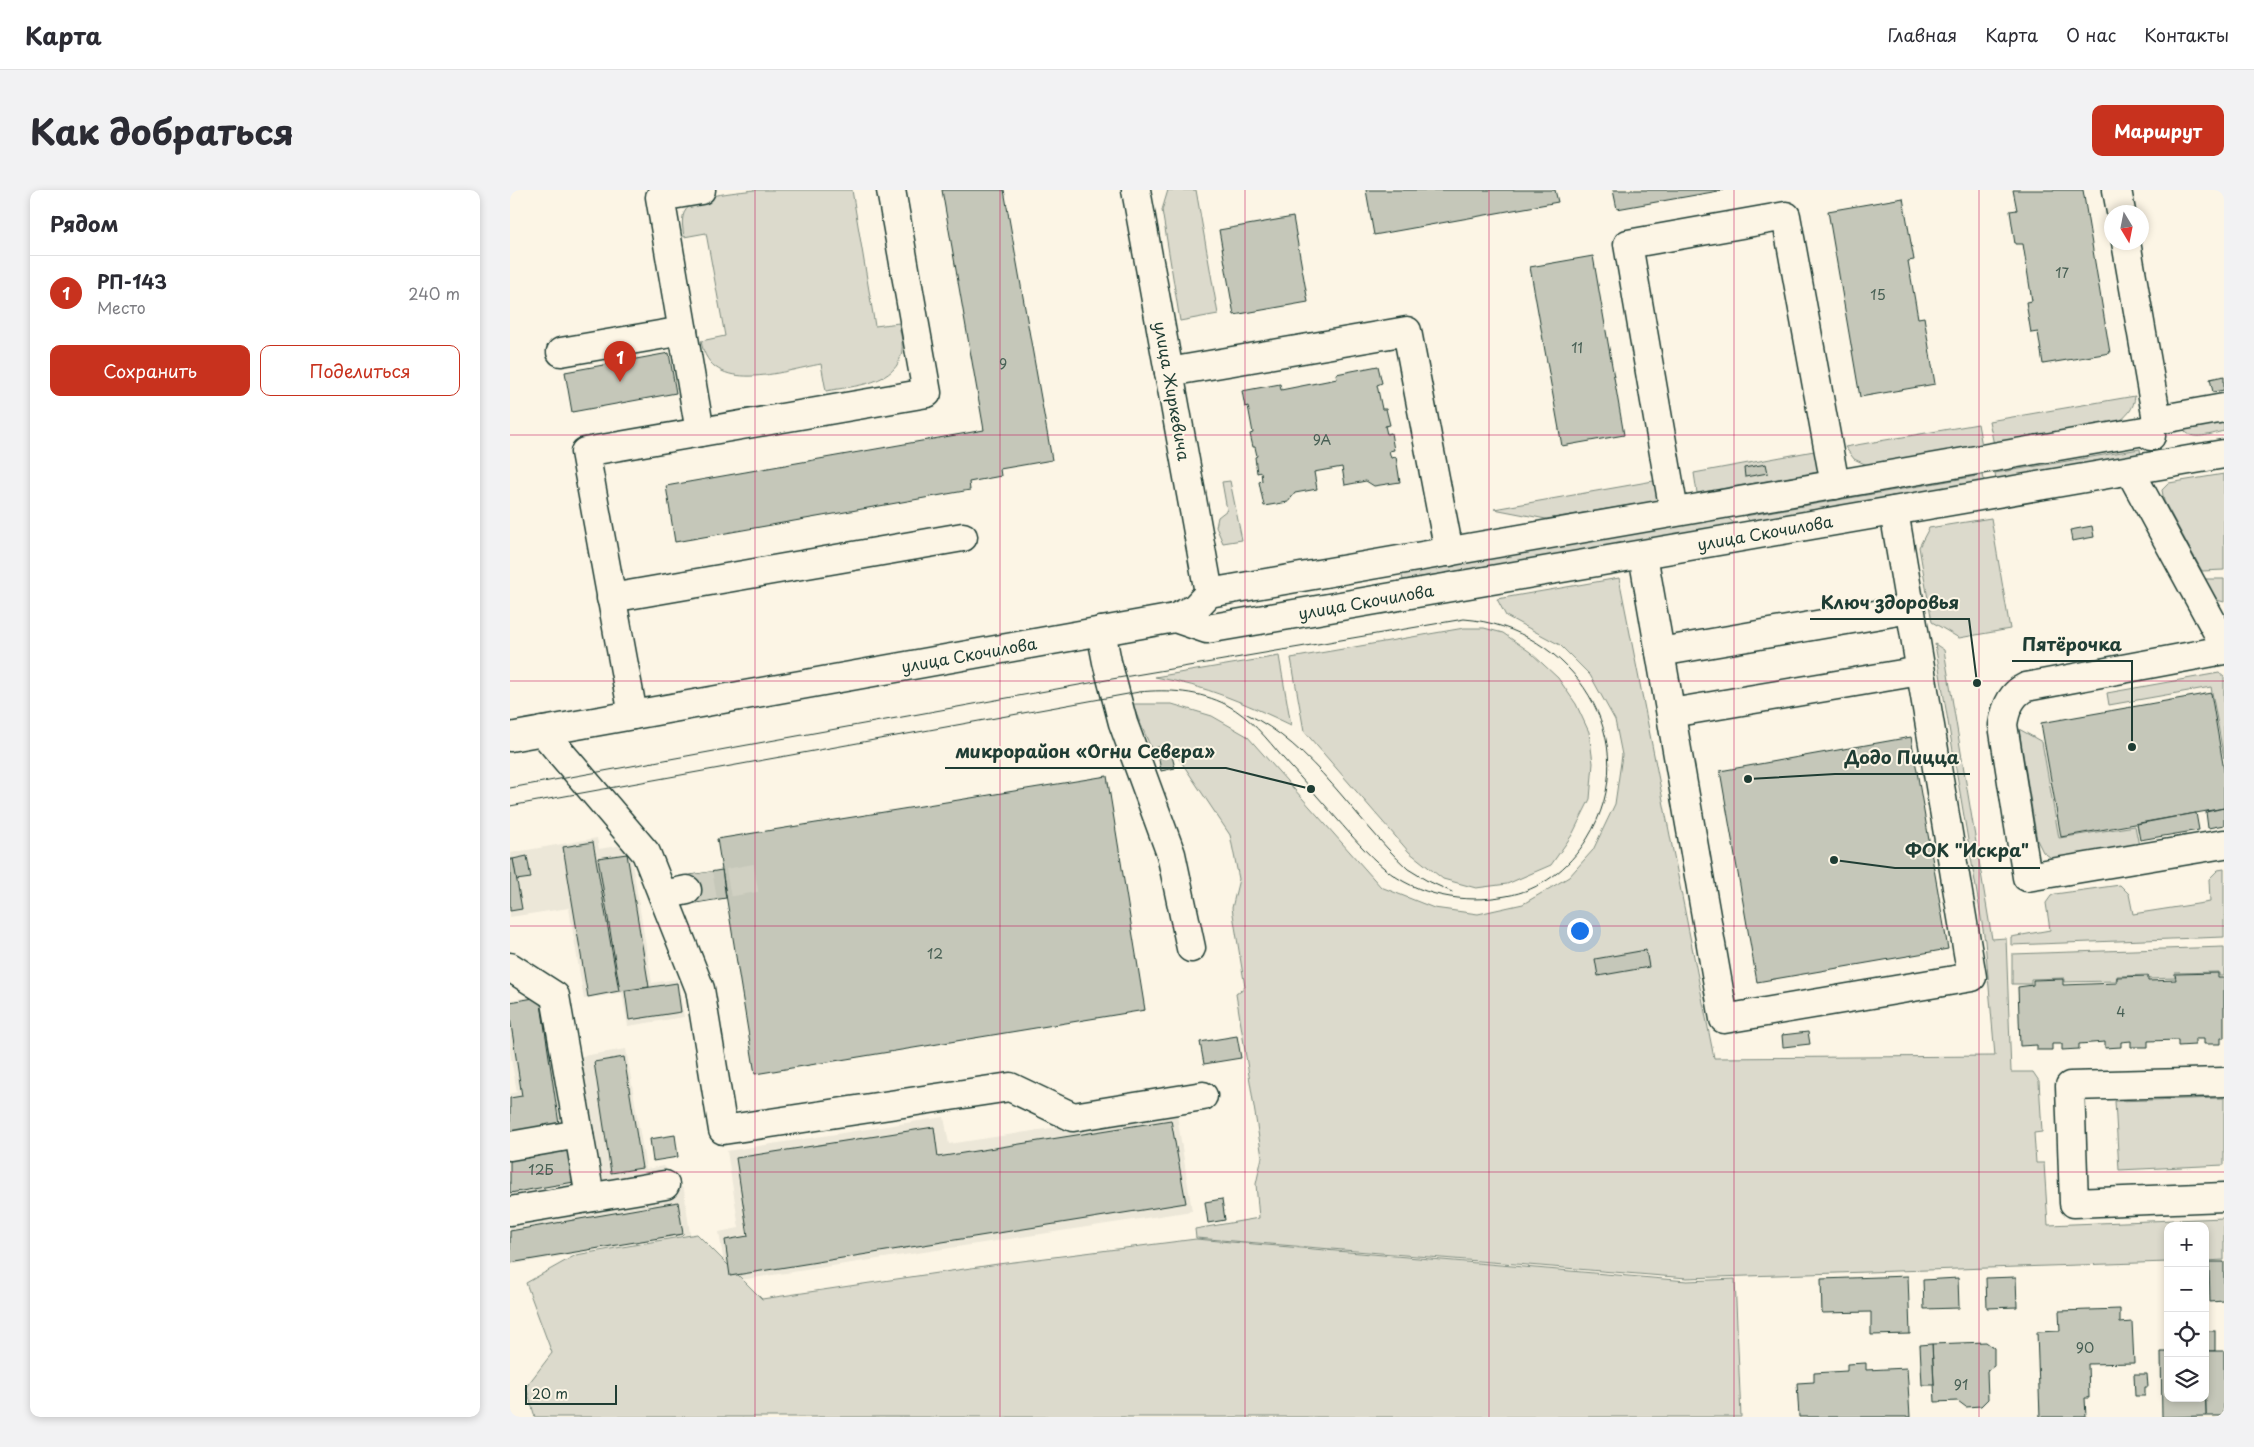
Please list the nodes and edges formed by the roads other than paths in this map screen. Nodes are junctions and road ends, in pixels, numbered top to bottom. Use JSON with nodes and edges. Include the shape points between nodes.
{"nodes":[{"id":1,"x":701,"y":190,"type":"edge"},
{"id":2,"x":891,"y":190,"type":"edge"},
{"id":3,"x":1136,"y":190,"type":"edge"},
{"id":4,"x":2117,"y":190,"type":"edge"},
{"id":5,"x":2120,"y":205,"type":"edge"},
{"id":6,"x":2127,"y":250,"type":"edge"},
{"id":7,"x":683,"y":331,"type":"junction"},
{"id":8,"x":561,"y":352,"type":"dead end"},
{"id":9,"x":1169,"y":372,"type":"junction"},
{"id":10,"x":2224,"y":408,"type":"edge"},
{"id":11,"x":2153,"y":425,"type":"junction"},
{"id":12,"x":700,"y":432,"type":"junction"},
{"id":13,"x":2224,"y":454,"type":"edge"},
{"id":14,"x":2158,"y":466,"type":"junction"},
{"id":15,"x":2130,"y":471,"type":"junction"},
{"id":16,"x":1835,"y":485,"type":"junction"},
{"id":17,"x":1894,"y":511,"type":"junction"},
{"id":18,"x":1674,"y":512,"type":"junction"},
{"id":19,"x":963,"y":537,"type":"dead end"},
{"id":20,"x":1449,"y":552,"type":"junction"},
{"id":21,"x":1643,"y":554,"type":"junction"},
{"id":22,"x":1209,"y":593,"type":"junction"},
{"id":23,"x":611,"y":598,"type":"junction"},
{"id":24,"x":1910,"y":610,"type":"junction"},
{"id":25,"x":1176,"y":618,"type":"junction"},
{"id":26,"x":1101,"y":631,"type":"junction"},
{"id":27,"x":2224,"y":644,"type":"edge"},
{"id":28,"x":2224,"y":650,"type":"edge"},
{"id":29,"x":1660,"y":652,"type":"junction"},
{"id":30,"x":1920,"y":671,"type":"junction"},
{"id":31,"x":1671,"y":713,"type":"junction"},
{"id":32,"x":632,"y":715,"type":"junction"},
{"id":33,"x":542,"y":731,"type":"junction"},
{"id":34,"x":510,"y":737,"type":"edge"},
{"id":35,"x":2224,"y":844,"type":"edge"},
{"id":36,"x":1191,"y":948,"type":"dead end"},
{"id":37,"x":510,"y":967,"type":"edge"},
{"id":38,"x":2224,"y":1082,"type":"edge"},
{"id":39,"x":1203,"y":1096,"type":"dead end"},
{"id":40,"x":579,"y":1134,"type":"junction"},
{"id":41,"x":510,"y":1146,"type":"edge"},
{"id":42,"x":665,"y":1185,"type":"dead end"},
{"id":43,"x":590,"y":1197,"type":"junction"},
{"id":44,"x":2224,"y":1197,"type":"edge"},
{"id":45,"x":510,"y":1211,"type":"edge"}],
"edges":[{"from":1,"to":7,"type":"street","via":[[660,197]]},
{"from":2,"to":12,"type":"street","via":[[927,393]]},
{"from":3,"to":9,"type":"street","name":"улица Жиркевича"},
{"from":4,"to":5,"type":"street"},
{"from":6,"to":11,"type":"street"},
{"from":7,"to":8,"type":"street"},
{"from":7,"to":12,"type":"street"},
{"from":9,"to":20,"type":"street","via":[[1407,331]]},
{"from":9,"to":22,"type":"street","name":"улица Жиркевича"},
{"from":10,"to":11,"type":"street"},
{"from":11,"to":14,"type":"street"},
{"from":11,"to":16,"type":"street"},
{"from":12,"to":23,"type":"street","via":[[585,452]]},
{"from":13,"to":14,"type":"street","name":"улица Скочилова"},
{"from":14,"to":15,"type":"street","name":"улица Скочилова"},
{"from":15,"to":17,"type":"street","name":"улица Скочилова"},
{"from":15,"to":27,"type":"street"},
{"from":16,"to":18,"type":"street"},
{"from":16,"to":18,"type":"street","via":[[1786,216],[1628,244]]},
{"from":17,"to":21,"type":"street","name":"улица Скочилова"},
{"from":17,"to":24,"type":"street"},
{"from":18,"to":20,"type":"street"},
{"from":19,"to":23,"type":"street"},
{"from":20,"to":22,"type":"street"},
{"from":21,"to":25,"type":"street","name":"улица Скочилова","via":[[1207,629]]},
{"from":21,"to":29,"type":"street"},
{"from":22,"to":25,"type":"street","via":[[1195,608]]},
{"from":23,"to":32,"type":"street"},
{"from":24,"to":29,"type":"street"},
{"from":24,"to":30,"type":"street"},
{"from":25,"to":26,"type":"street","name":"улица Скочилова"},
{"from":26,"to":32,"type":"street","name":"улица Скочилова"},
{"from":26,"to":36,"type":"street","via":[[1124,723],[1171,854]]},
{"from":28,"to":35,"type":"street","via":[[2026,686],[2010,702],[2004,725],[2027,877]]},
{"from":29,"to":31,"type":"street"},
{"from":30,"to":31,"type":"street"},
{"from":30,"to":31,"type":"street","via":[[1972,977],[1724,1020]]},
{"from":32,"to":33,"type":"street","name":"улица Скочилова"},
{"from":33,"to":34,"type":"street","name":"улица Скочилова"},
{"from":33,"to":39,"type":"street","via":[[675,892],[700,989],[723,1130],[1010,1087],[1073,1117]]},
{"from":37,"to":40,"type":"street","via":[[555,996]]},
{"from":38,"to":44,"type":"street","via":[[2070,1086],[2074,1203]]},
{"from":40,"to":41,"type":"street"},
{"from":40,"to":43,"type":"street"},
{"from":42,"to":43,"type":"street"},
{"from":43,"to":45,"type":"street"}]}
